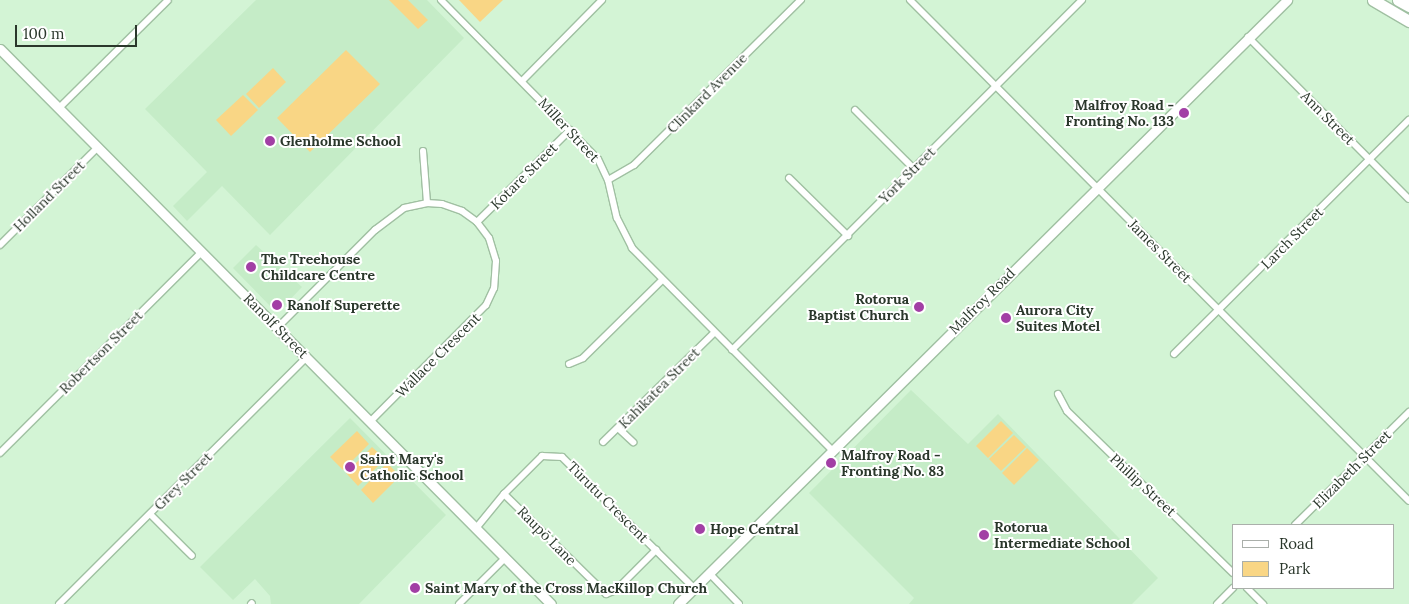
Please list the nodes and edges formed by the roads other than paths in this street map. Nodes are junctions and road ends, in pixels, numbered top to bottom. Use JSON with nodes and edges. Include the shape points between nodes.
{"nodes":[{"id":1,"x":168,"y":0,"type":"edge"},
{"id":2,"x":441,"y":0,"type":"edge"},
{"id":3,"x":602,"y":0,"type":"edge"},
{"id":4,"x":801,"y":0,"type":"edge"},
{"id":5,"x":910,"y":0,"type":"edge"},
{"id":6,"x":1082,"y":0,"type":"edge"},
{"id":7,"x":1287,"y":0,"type":"edge"},
{"id":8,"x":1373,"y":0,"type":"edge"},
{"id":9,"x":1398,"y":0,"type":"edge"},
{"id":10,"x":1409,"y":6,"type":"edge"},
{"id":11,"x":1409,"y":21,"type":"edge"},
{"id":12,"x":1248,"y":37,"type":"junction"},
{"id":13,"x":0,"y":49,"type":"edge"},
{"id":14,"x":522,"y":81,"type":"junction"},
{"id":15,"x":996,"y":86,"type":"junction"},
{"id":16,"x":59,"y":108,"type":"junction"},
{"id":17,"x":855,"y":110,"type":"dead end"},
{"id":18,"x":1409,"y":120,"type":"edge"},
{"id":19,"x":570,"y":130,"type":"junction"},
{"id":20,"x":98,"y":147,"type":"junction"},
{"id":21,"x":423,"y":151,"type":"dead end"},
{"id":22,"x":1370,"y":160,"type":"junction"},
{"id":23,"x":914,"y":168,"type":"junction"},
{"id":24,"x":789,"y":178,"type":"dead end"},
{"id":25,"x":608,"y":180,"type":"junction"},
{"id":26,"x":1097,"y":187,"type":"junction"},
{"id":27,"x":1409,"y":199,"type":"edge"},
{"id":28,"x":427,"y":203,"type":"junction"},
{"id":29,"x":477,"y":222,"type":"junction"},
{"id":30,"x":848,"y":236,"type":"junction"},
{"id":31,"x":0,"y":245,"type":"edge"},
{"id":32,"x":202,"y":252,"type":"junction"},
{"id":33,"x":662,"y":280,"type":"junction"},
{"id":34,"x":1219,"y":310,"type":"junction"},
{"id":35,"x":278,"y":328,"type":"junction"},
{"id":36,"x":714,"y":333,"type":"junction"},
{"id":37,"x":732,"y":350,"type":"junction"},
{"id":38,"x":1174,"y":354,"type":"dead end"},
{"id":39,"x":307,"y":357,"type":"junction"},
{"id":40,"x":569,"y":364,"type":"dead end"},
{"id":41,"x":1058,"y":394,"type":"dead end"},
{"id":42,"x":1409,"y":412,"type":"edge"},
{"id":43,"x":371,"y":421,"type":"junction"},
{"id":44,"x":618,"y":428,"type":"junction"},
{"id":45,"x":603,"y":442,"type":"dead end"},
{"id":46,"x":633,"y":442,"type":"dead end"},
{"id":47,"x":832,"y":450,"type":"junction"},
{"id":48,"x":0,"y":453,"type":"edge"},
{"id":49,"x":1364,"y":457,"type":"junction"},
{"id":50,"x":504,"y":494,"type":"junction"},
{"id":51,"x":1409,"y":501,"type":"edge"},
{"id":52,"x":150,"y":514,"type":"junction"},
{"id":53,"x":1297,"y":524,"type":"edge"},
{"id":54,"x":477,"y":527,"type":"junction"},
{"id":55,"x":656,"y":550,"type":"junction"},
{"id":56,"x":192,"y":556,"type":"dead end"},
{"id":57,"x":506,"y":557,"type":"junction"},
{"id":58,"x":1232,"y":572,"type":"edge"},
{"id":59,"x":708,"y":574,"type":"junction"},
{"id":60,"x":694,"y":588,"type":"junction"},
{"id":61,"x":1232,"y":589,"type":"edge"},
{"id":62,"x":1248,"y":589,"type":"edge"},
{"id":63,"x":59,"y":604,"type":"edge"},
{"id":64,"x":459,"y":604,"type":"edge"},
{"id":65,"x":551,"y":604,"type":"edge"},
{"id":66,"x":678,"y":604,"type":"edge"},
{"id":67,"x":739,"y":604,"type":"edge"},
{"id":68,"x":1217,"y":604,"type":"edge"},
{"id":69,"x":1263,"y":604,"type":"edge"}],
"edges":[{"from":1,"to":16,"type":"street"},
{"from":2,"to":14,"type":"street","name":"Miller Street"},
{"from":3,"to":14,"type":"street"},
{"from":4,"to":25,"type":"street","name":"Clinkard Avenue","via":[[634,165]]},
{"from":5,"to":15,"type":"street","name":"James Street"},
{"from":6,"to":15,"type":"street","name":"York Street"},
{"from":7,"to":12,"type":"main road","name":"Malfroy Road"},
{"from":8,"to":11,"type":"highway"},
{"from":9,"to":10,"type":"highway"},
{"from":12,"to":22,"type":"street","name":"Ann Street"},
{"from":12,"to":26,"type":"main road","name":"Malfroy Road"},
{"from":13,"to":16,"type":"main road","name":"Ranolf Street"},
{"from":14,"to":19,"type":"street","name":"Miller Street"},
{"from":15,"to":23,"type":"street","name":"York Street"},
{"from":15,"to":26,"type":"street","name":"James Street"},
{"from":16,"to":20,"type":"main road","name":"Ranolf Street"},
{"from":17,"to":23,"type":"street"},
{"from":18,"to":22,"type":"street","name":"Larch Street"},
{"from":19,"to":25,"type":"street","name":"Miller Street","via":[[598,159]]},
{"from":19,"to":29,"type":"street","name":"Kotare Street"},
{"from":20,"to":31,"type":"street","name":"Holland Street"},
{"from":20,"to":32,"type":"main road","name":"Ranolf Street"},
{"from":21,"to":28,"type":"street"},
{"from":22,"to":27,"type":"street","name":"Ann Street"},
{"from":22,"to":34,"type":"street","name":"Larch Street"},
{"from":23,"to":30,"type":"street","name":"York Street"},
{"from":24,"to":30,"type":"street"},
{"from":25,"to":33,"type":"street","name":"Miller Street","via":[[626,240]]},
{"from":26,"to":34,"type":"street","name":"James Street"},
{"from":26,"to":47,"type":"main road","name":"Malfroy Road"},
{"from":28,"to":29,"type":"street","name":"Wallace Crescent","via":[[451,207]]},
{"from":28,"to":35,"type":"street","name":"Wallace Crescent","via":[[404,208],[385,221]]},
{"from":29,"to":43,"type":"street","name":"Wallace Crescent","via":[[488,238],[496,261],[494,288],[486,305]]},
{"from":30,"to":37,"type":"street","name":"York Street"},
{"from":32,"to":35,"type":"main road","name":"Ranolf Street"},
{"from":32,"to":48,"type":"street","name":"Robertson Street"},
{"from":33,"to":36,"type":"street","name":"Miller Street"},
{"from":33,"to":40,"type":"street","via":[[583,358]]},
{"from":34,"to":38,"type":"street","name":"Larch Street"},
{"from":34,"to":49,"type":"street","name":"James Street"},
{"from":35,"to":39,"type":"main road","name":"Ranolf Street"},
{"from":36,"to":37,"type":"street","name":"Miller Street"},
{"from":36,"to":44,"type":"street","name":"Kahikatea Street"},
{"from":37,"to":47,"type":"street","name":"Miller Street"},
{"from":39,"to":43,"type":"main road","name":"Ranolf Street"},
{"from":39,"to":52,"type":"street","name":"Grey Street"},
{"from":41,"to":58,"type":"street","name":"Phillip Street","via":[[1067,411]]},
{"from":42,"to":49,"type":"street","name":"Elizabeth Street"},
{"from":43,"to":54,"type":"main road","name":"Ranolf Street"},
{"from":44,"to":45,"type":"street","name":"Kahikatea Street"},
{"from":44,"to":46,"type":"street"},
{"from":47,"to":59,"type":"main road","name":"Malfroy Road"},
{"from":49,"to":51,"type":"street","name":"James Street"},
{"from":49,"to":53,"type":"street","name":"Elizabeth Street"},
{"from":50,"to":54,"type":"street","name":"Tūrutu Crescent"},
{"from":50,"to":55,"type":"street","name":"Tūrutu Crescent","via":[[542,456],[562,456]]},
{"from":50,"to":55,"type":"street","name":"Raupō Lane","via":[[606,594],[616,590]]},
{"from":52,"to":56,"type":"street"},
{"from":52,"to":63,"type":"street","name":"Grey Street"},
{"from":54,"to":57,"type":"main road","name":"Ranolf Street"},
{"from":55,"to":60,"type":"street","name":"Tūrutu Crescent"},
{"from":57,"to":64,"type":"street"},
{"from":57,"to":65,"type":"main road","name":"Ranolf Street"},
{"from":59,"to":60,"type":"main road","name":"Malfroy Road"},
{"from":59,"to":67,"type":"street"},
{"from":60,"to":66,"type":"main road","name":"Malfroy Road"},
{"from":61,"to":68,"type":"street"},
{"from":62,"to":69,"type":"street"}]}
